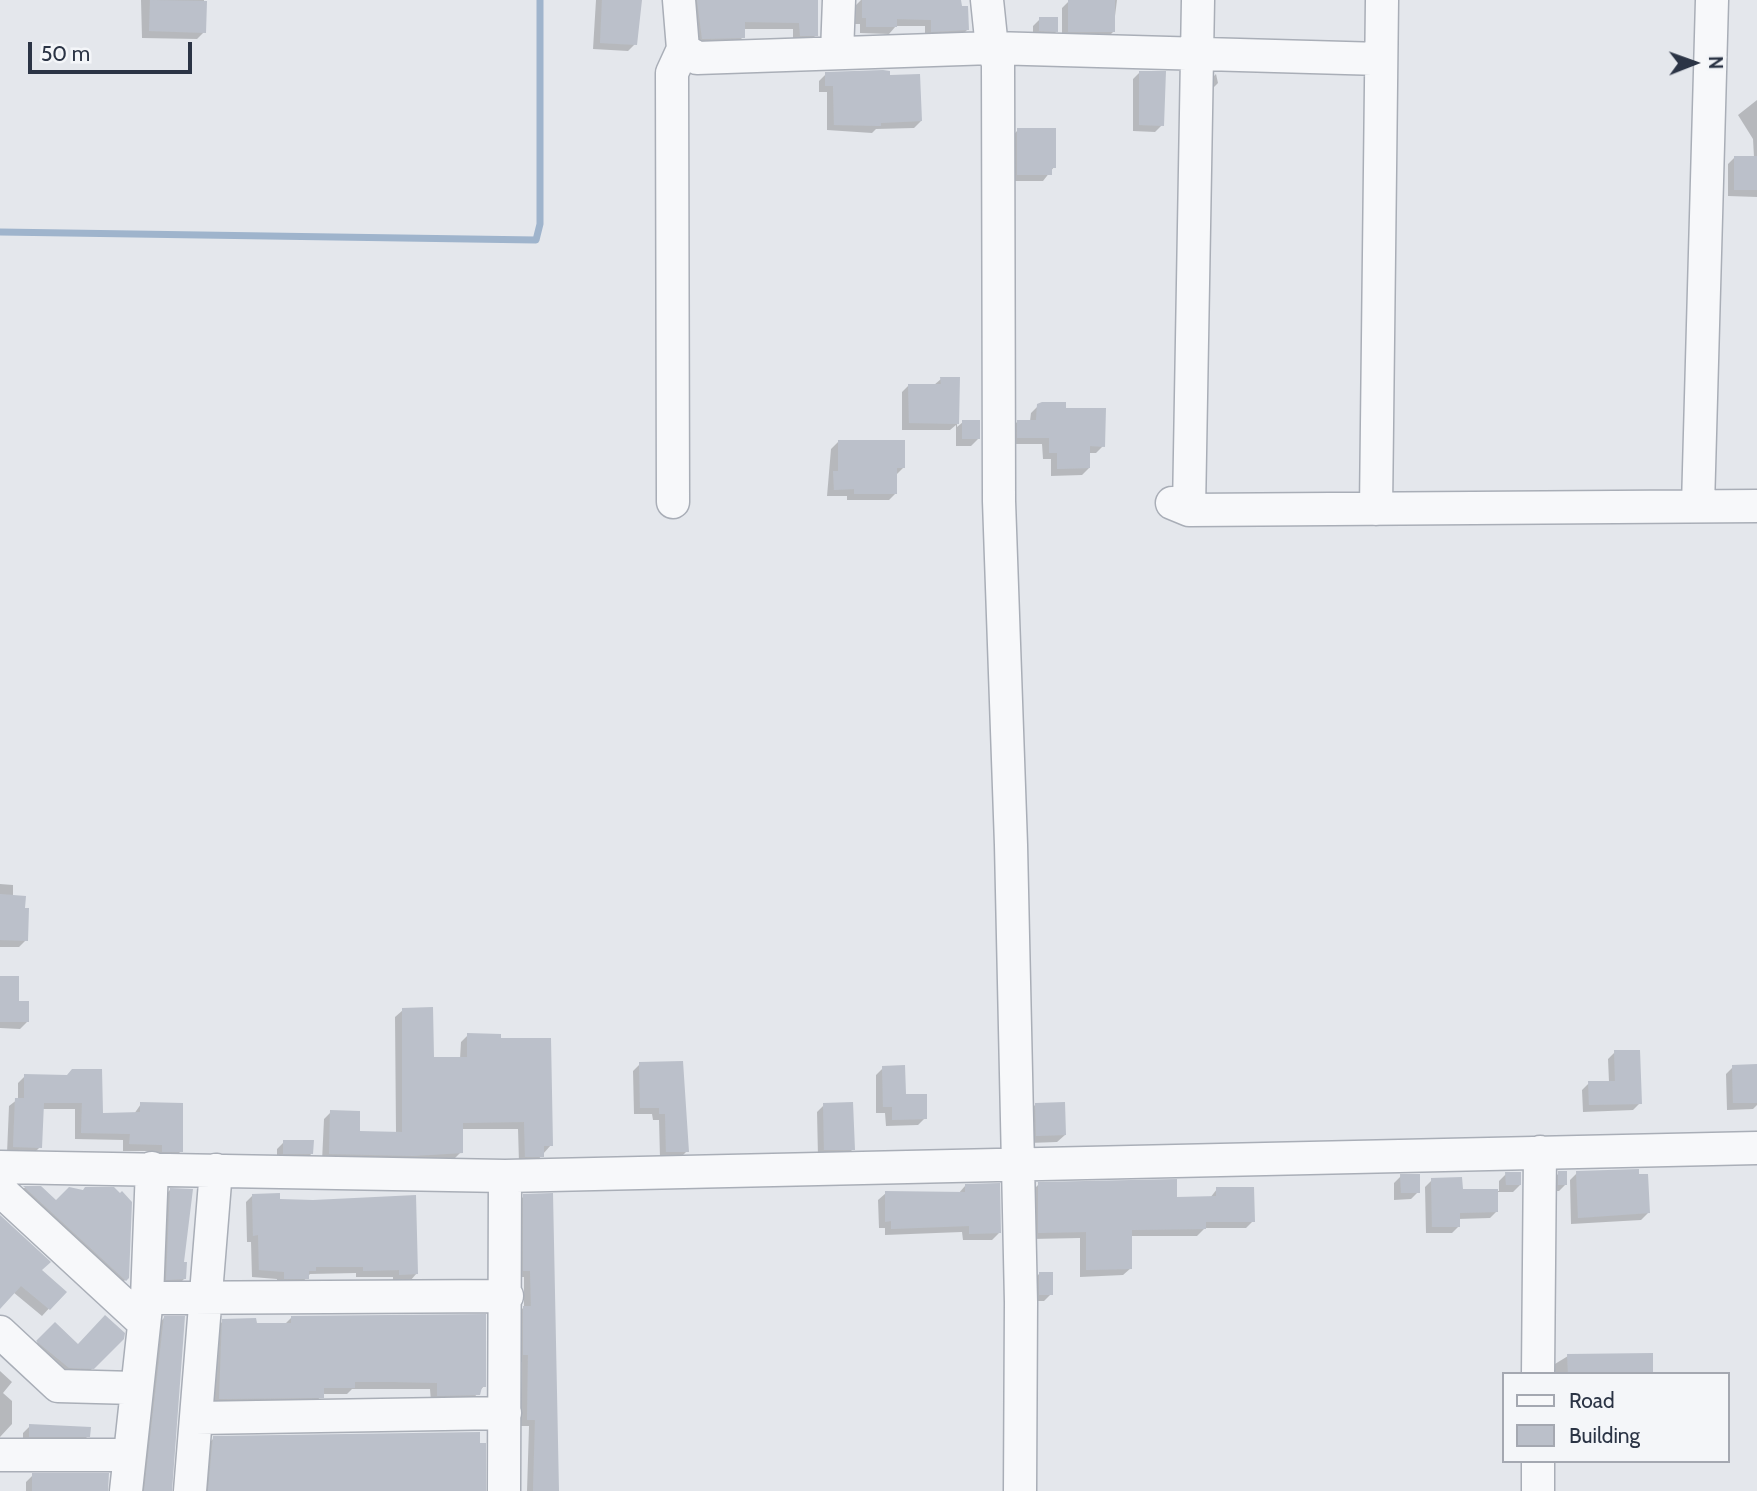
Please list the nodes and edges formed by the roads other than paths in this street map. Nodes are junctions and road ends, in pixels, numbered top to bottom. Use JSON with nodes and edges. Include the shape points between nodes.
{"nodes":[{"id":1,"x":679,"y":0,"type":"edge"},
{"id":2,"x":839,"y":0,"type":"edge"},
{"id":3,"x":987,"y":0,"type":"edge"},
{"id":4,"x":1198,"y":0,"type":"edge"},
{"id":5,"x":1382,"y":0,"type":"edge"},
{"id":6,"x":1712,"y":0,"type":"edge"},
{"id":7,"x":992,"y":48,"type":"junction"},
{"id":8,"x":683,"y":49,"type":"junction"},
{"id":9,"x":837,"y":53,"type":"junction"},
{"id":10,"x":1196,"y":55,"type":"junction"},
{"id":11,"x":1381,"y":59,"type":"junction"},
{"id":12,"x":673,"y":502,"type":"dead end"},
{"id":13,"x":1698,"y":506,"type":"junction"},
{"id":14,"x":1757,"y":506,"type":"edge"},
{"id":15,"x":1376,"y":509,"type":"junction"},
{"id":16,"x":1757,"y":1149,"type":"edge"},
{"id":17,"x":1540,"y":1152,"type":"junction"},
{"id":18,"x":1017,"y":1166,"type":"junction"},
{"id":19,"x":0,"y":1167,"type":"edge"},
{"id":20,"x":152,"y":1168,"type":"junction"},
{"id":21,"x":216,"y":1170,"type":"junction"},
{"id":22,"x":505,"y":1176,"type":"junction"},
{"id":23,"x":0,"y":1190,"type":"edge"},
{"id":24,"x":507,"y":1296,"type":"junction"},
{"id":25,"x":208,"y":1297,"type":"junction"},
{"id":26,"x":145,"y":1310,"type":"junction"},
{"id":27,"x":0,"y":1332,"type":"edge"},
{"id":28,"x":1538,"y":1372,"type":"edge"},
{"id":29,"x":135,"y":1388,"type":"junction"},
{"id":30,"x":505,"y":1413,"type":"junction"},
{"id":31,"x":196,"y":1418,"type":"junction"},
{"id":32,"x":0,"y":1455,"type":"edge"},
{"id":33,"x":130,"y":1455,"type":"junction"},
{"id":34,"x":1538,"y":1463,"type":"edge"},
{"id":35,"x":126,"y":1491,"type":"edge"},
{"id":36,"x":190,"y":1491,"type":"edge"},
{"id":37,"x":504,"y":1491,"type":"edge"},
{"id":38,"x":1020,"y":1491,"type":"edge"},
{"id":39,"x":1538,"y":1491,"type":"edge"}],
"edges":[{"from":1,"to":8,"type":"street"},
{"from":2,"to":9,"type":"street"},
{"from":3,"to":7,"type":"street"},
{"from":4,"to":10,"type":"street"},
{"from":5,"to":11,"type":"street"},
{"from":6,"to":13,"type":"street"},
{"from":7,"to":9,"type":"street"},
{"from":7,"to":10,"type":"street"},
{"from":7,"to":18,"type":"street","via":[[998,63],[999,501]]},
{"from":8,"to":9,"type":"street","via":[[697,58]]},
{"from":8,"to":12,"type":"street","via":[[672,73]]},
{"from":10,"to":11,"type":"street"},
{"from":10,"to":15,"type":"street","via":[[1180,507]]},
{"from":11,"to":15,"type":"street"},
{"from":13,"to":14,"type":"street"},
{"from":13,"to":15,"type":"street"},
{"from":16,"to":17,"type":"street"},
{"from":17,"to":18,"type":"street"},
{"from":17,"to":28,"type":"street"},
{"from":18,"to":22,"type":"street"},
{"from":18,"to":38,"type":"street"},
{"from":19,"to":20,"type":"street"},
{"from":20,"to":21,"type":"street"},
{"from":20,"to":26,"type":"street"},
{"from":21,"to":22,"type":"street"},
{"from":21,"to":25,"type":"street"},
{"from":22,"to":24,"type":"street"},
{"from":23,"to":26,"type":"street"},
{"from":24,"to":25,"type":"street"},
{"from":24,"to":30,"type":"street"},
{"from":25,"to":26,"type":"street"},
{"from":25,"to":31,"type":"street"},
{"from":26,"to":29,"type":"street"},
{"from":27,"to":29,"type":"street","via":[[58,1386]]},
{"from":29,"to":33,"type":"street"},
{"from":30,"to":31,"type":"street"},
{"from":30,"to":37,"type":"street"},
{"from":31,"to":36,"type":"street"},
{"from":32,"to":33,"type":"street"},
{"from":33,"to":35,"type":"street"},
{"from":34,"to":39,"type":"street"}]}
